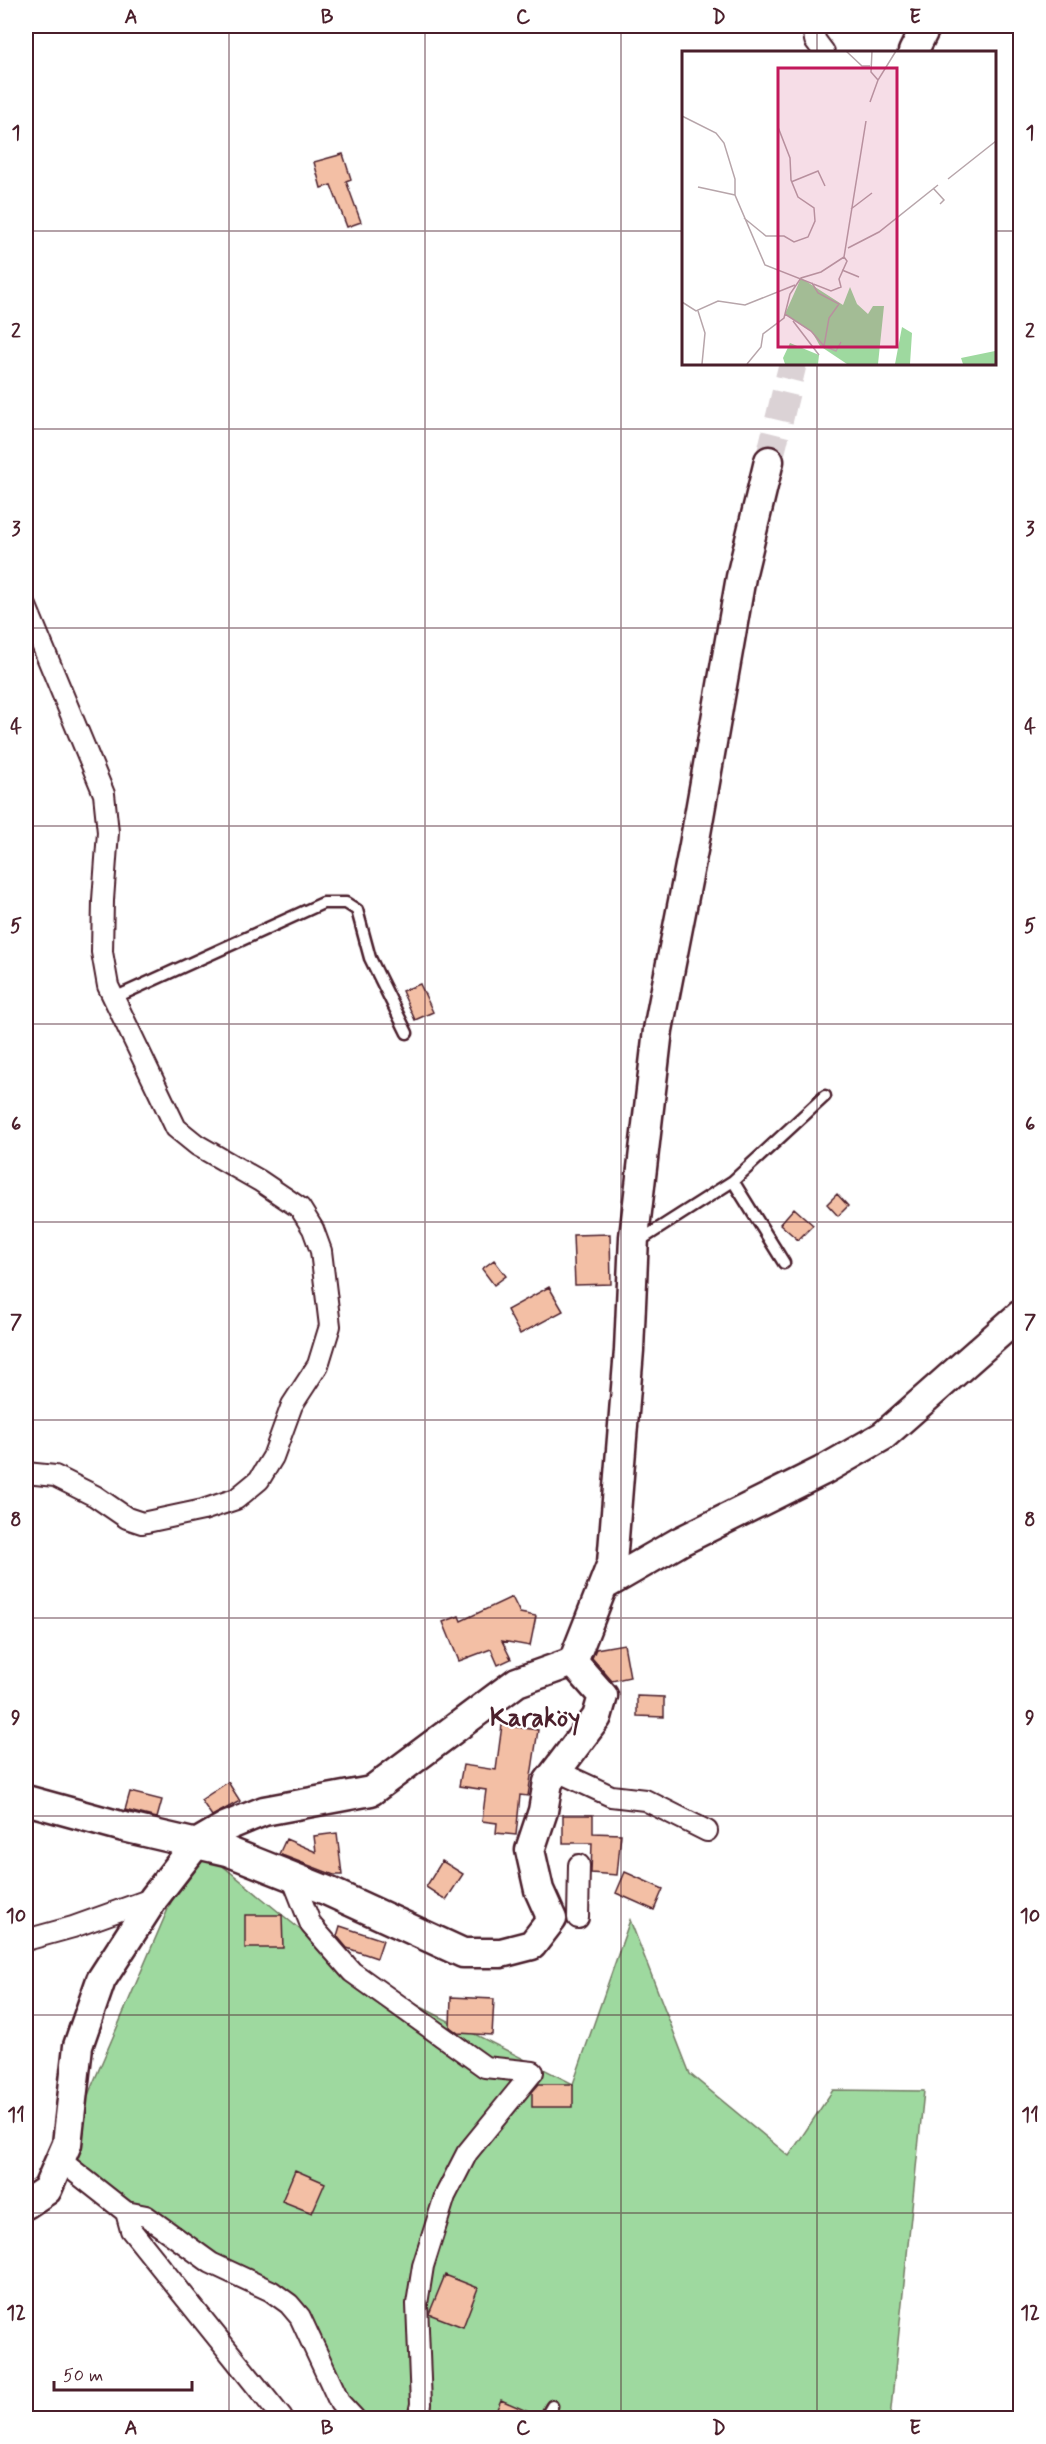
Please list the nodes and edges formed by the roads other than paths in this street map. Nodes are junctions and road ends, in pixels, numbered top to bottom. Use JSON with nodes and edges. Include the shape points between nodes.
{"nodes":[{"id":1,"x":813,"y":26,"type":"edge"},
{"id":2,"x":926,"y":26,"type":"edge"},
{"id":3,"x":823,"y":51,"type":"edge"},
{"id":4,"x":914,"y":51,"type":"edge"},
{"id":5,"x":769,"y":461,"type":"tunnel mouth"},
{"id":6,"x":26,"y":606,"type":"edge"},
{"id":7,"x":114,"y":998,"type":"junction"},
{"id":8,"x":407,"y":1033,"type":"dead end"},
{"id":9,"x":825,"y":1096,"type":"dead end"},
{"id":10,"x":733,"y":1181,"type":"junction"},
{"id":11,"x":633,"y":1244,"type":"junction"},
{"id":12,"x":784,"y":1263,"type":"dead end"},
{"id":13,"x":1020,"y":1316,"type":"edge"},
{"id":14,"x":26,"y":1473,"type":"edge"},
{"id":15,"x":603,"y":1586,"type":"junction"},
{"id":16,"x":573,"y":1662,"type":"junction"},
{"id":17,"x":557,"y":1771,"type":"junction"},
{"id":18,"x":26,"y":1800,"type":"edge"},
{"id":19,"x":707,"y":1831,"type":"dead end"},
{"id":20,"x":196,"y":1844,"type":"junction"},
{"id":21,"x":579,"y":1864,"type":"dead end"},
{"id":22,"x":292,"y":1877,"type":"junction"},
{"id":23,"x":154,"y":1898,"type":"junction"},
{"id":24,"x":578,"y":1918,"type":"dead end"},
{"id":25,"x":26,"y":1940,"type":"edge"},
{"id":26,"x":60,"y":2160,"type":"junction"},
{"id":27,"x":26,"y":2204,"type":"edge"},
{"id":28,"x":126,"y":2212,"type":"junction"},
{"id":29,"x":552,"y":2406,"type":"dead end"},
{"id":30,"x":282,"y":2418,"type":"edge"},
{"id":31,"x":354,"y":2418,"type":"edge"},
{"id":32,"x":418,"y":2418,"type":"edge"},
{"id":33,"x":545,"y":2418,"type":"edge"}],
"edges":[{"from":1,"to":3,"type":"street","via":[[815,40]]},
{"from":2,"to":4,"type":"street"},
{"from":5,"to":11,"type":"street","via":[[741,577],[658,1030]]},
{"from":6,"to":7,"type":"street","via":[[104,794],[108,832],[102,952]]},
{"from":7,"to":8,"type":"lane","via":[[323,903],[346,903],[357,910],[370,958]]},
{"from":7,"to":14,"type":"street","via":[[176,1128],[300,1208],[321,1251],[330,1326],[318,1365],[292,1405],[273,1456],[259,1480],[236,1499],[142,1523],[55,1476]]},
{"from":9,"to":10,"type":"lane"},
{"from":10,"to":11,"type":"lane"},
{"from":10,"to":12,"type":"lane"},
{"from":11,"to":15,"type":"street","via":[[617,1519],[612,1563]]},
{"from":13,"to":15,"type":"street","via":[[883,1436]]},
{"from":15,"to":16,"type":"street"},
{"from":16,"to":17,"type":"street","via":[[603,1696],[597,1717]]},
{"from":16,"to":20,"type":"street","via":[[517,1682],[371,1791],[264,1810]]},
{"from":17,"to":19,"type":"street","via":[[611,1796],[645,1800]]},
{"from":17,"to":22,"type":"street","via":[[548,1782],[531,1850],[539,1890],[552,1918],[532,1945],[501,1953],[463,1953]]},
{"from":18,"to":20,"type":"street"},
{"from":20,"to":22,"type":"street","via":[[227,1851]]},
{"from":20,"to":23,"type":"street"},
{"from":21,"to":24,"type":"street"},
{"from":22,"to":32,"type":"street","via":[[311,1925],[352,1972],[485,2067],[533,2072],[467,2153],[445,2196],[423,2266],[417,2304],[421,2404]]},
{"from":23,"to":25,"type":"street"},
{"from":23,"to":26,"type":"street","via":[[101,1980],[78,2046],[67,2144]]},
{"from":26,"to":27,"type":"street","via":[[47,2190]]},
{"from":26,"to":28,"type":"street"},
{"from":28,"to":30,"type":"street","via":[[131,2230]]},
{"from":28,"to":31,"type":"street","via":[[146,2216],[211,2263],[271,2291],[289,2304],[300,2317],[339,2403]]},
{"from":29,"to":33,"type":"lane"}]}
